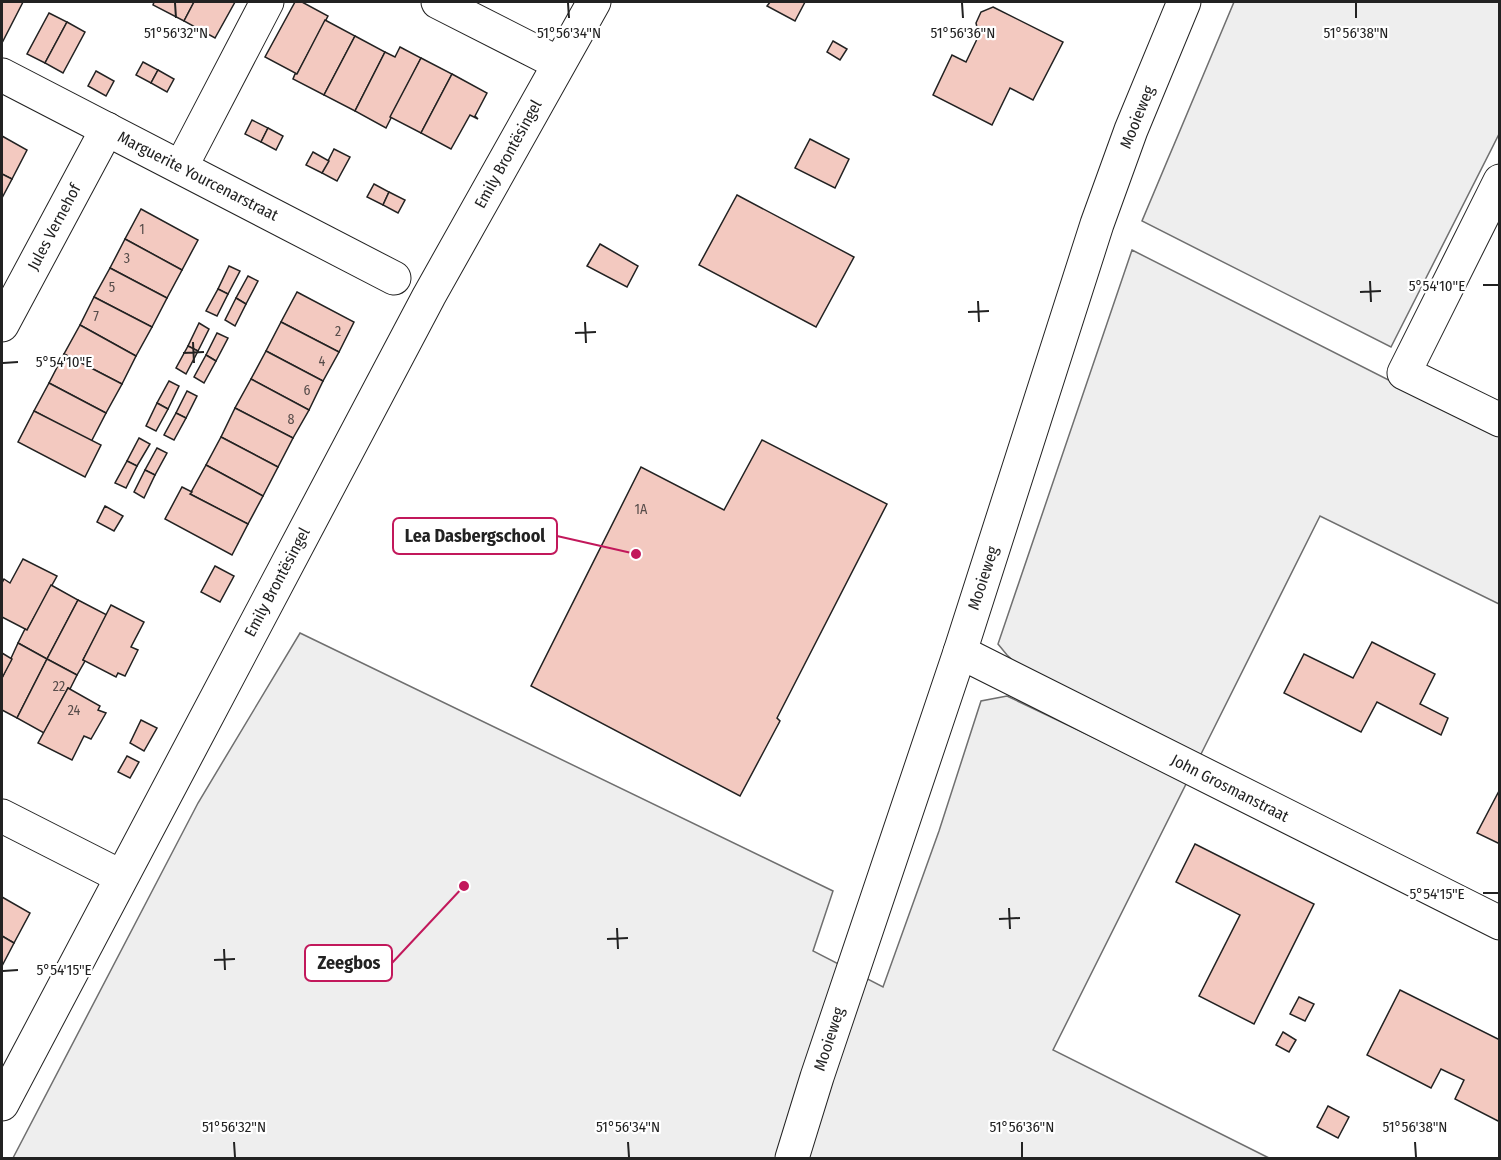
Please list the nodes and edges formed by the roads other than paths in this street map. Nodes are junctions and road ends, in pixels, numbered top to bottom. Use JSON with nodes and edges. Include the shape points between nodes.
{"nodes":[{"id":1,"x":267,"y":2,"type":"edge"},
{"id":2,"x":438,"y":2,"type":"edge"},
{"id":3,"x":594,"y":2,"type":"edge"},
{"id":4,"x":1184,"y":2,"type":"edge"},
{"id":5,"x":558,"y":63,"type":"junction"},
{"id":6,"x":2,"y":75,"type":"edge"},
{"id":7,"x":107,"y":129,"type":"junction"},
{"id":8,"x":181,"y":167,"type":"junction"},
{"id":9,"x":1500,"y":181,"type":"edge"},
{"id":10,"x":394,"y":278,"type":"dead end"},
{"id":11,"x":2,"y":325,"type":"edge"},
{"id":12,"x":1500,"y":420,"type":"edge"},
{"id":13,"x":960,"y":652,"type":"junction"},
{"id":14,"x":2,"y":816,"type":"edge"},
{"id":15,"x":120,"y":876,"type":"junction"},
{"id":16,"x":1500,"y":923,"type":"edge"},
{"id":17,"x":2,"y":1104,"type":"edge"},
{"id":18,"x":792,"y":1158,"type":"edge"}],
"edges":[{"from":1,"to":8,"type":"street"},
{"from":2,"to":5,"type":"street"},
{"from":3,"to":5,"type":"street","name":"Emily Brontësingel"},
{"from":4,"to":13,"type":"street","name":"Mooieweg","via":[[1097,224]]},
{"from":5,"to":15,"type":"street","name":"Emily Brontësingel","via":[[429,296]]},
{"from":6,"to":7,"type":"street","name":"Marguerite Yourcenarstraat"},
{"from":7,"to":8,"type":"street","name":"Marguerite Yourcenarstraat"},
{"from":7,"to":11,"type":"street","name":"Jules Vernehof"},
{"from":8,"to":10,"type":"street","name":"Marguerite Yourcenarstraat"},
{"from":9,"to":12,"type":"street","via":[[1404,373]]},
{"from":13,"to":16,"type":"street","name":"John Grosmanstraat"},
{"from":13,"to":18,"type":"street","name":"Mooieweg"},
{"from":14,"to":15,"type":"street"},
{"from":15,"to":17,"type":"street","name":"Emily Brontësingel"}]}
